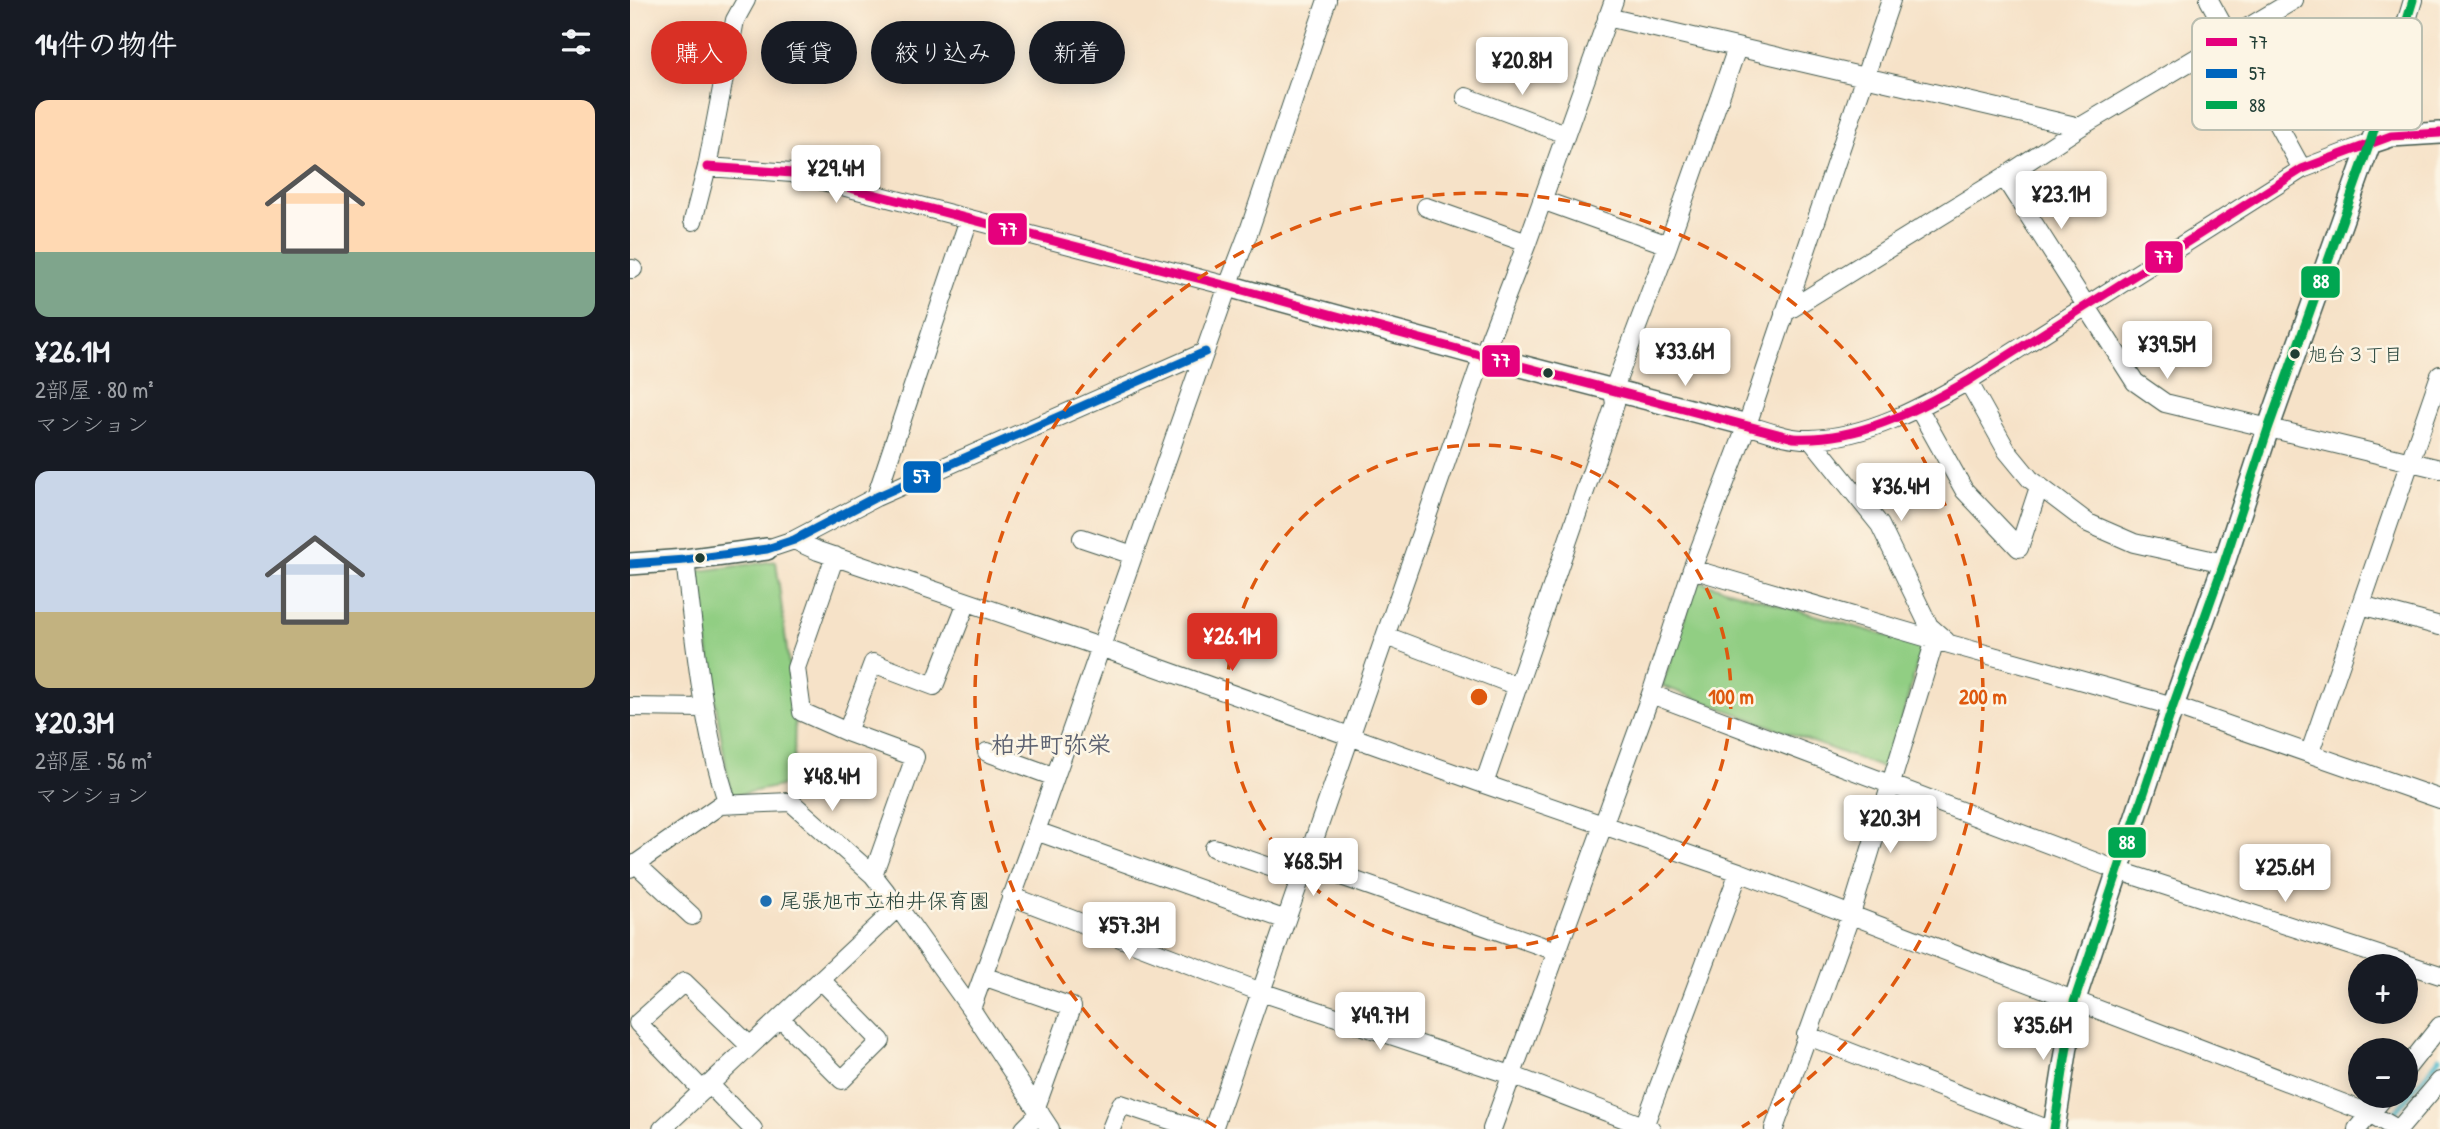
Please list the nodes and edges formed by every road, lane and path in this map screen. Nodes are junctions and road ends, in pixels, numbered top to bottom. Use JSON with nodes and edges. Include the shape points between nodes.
{"nodes":[{"id":1,"x":746,"y":0,"type":"edge"},
{"id":2,"x":1327,"y":0,"type":"edge"},
{"id":3,"x":1891,"y":0,"type":"edge"},
{"id":4,"x":2209,"y":0,"type":"edge"},
{"id":5,"x":2294,"y":0,"type":"edge"},
{"id":6,"x":2413,"y":0,"type":"edge"},
{"id":7,"x":1611,"y":8,"type":"edge"},
{"id":8,"x":2220,"y":18,"type":"edge"},
{"id":9,"x":2265,"y":18,"type":"edge"},
{"id":10,"x":2408,"y":18,"type":"edge"},
{"id":11,"x":1737,"y":48,"type":"junction"},
{"id":12,"x":2192,"y":61,"type":"edge"},
{"id":13,"x":1866,"y":78,"type":"junction"},
{"id":14,"x":1466,"y":97,"type":"dead end"},
{"id":15,"x":2080,"y":127,"type":"junction"},
{"id":16,"x":2281,"y":130,"type":"edge"},
{"id":17,"x":2374,"y":130,"type":"edge"},
{"id":18,"x":2440,"y":133,"type":"edge"},
{"id":19,"x":1565,"y":134,"type":"junction"},
{"id":20,"x":2370,"y":143,"type":"junction"},
{"id":21,"x":707,"y":167,"type":"junction"},
{"id":22,"x":2302,"y":169,"type":"junction"},
{"id":23,"x":2004,"y":177,"type":"junction"},
{"id":24,"x":1542,"y":200,"type":"junction"},
{"id":25,"x":1426,"y":207,"type":"dead end"},
{"id":26,"x":969,"y":219,"type":"junction"},
{"id":27,"x":692,"y":221,"type":"dead end"},
{"id":28,"x":1527,"y":243,"type":"junction"},
{"id":29,"x":1668,"y":245,"type":"junction"},
{"id":30,"x":1228,"y":286,"type":"junction"},
{"id":31,"x":2085,"y":306,"type":"junction"},
{"id":32,"x":1784,"y":313,"type":"junction"},
{"id":33,"x":1205,"y":352,"type":"junction"},
{"id":34,"x":1483,"y":356,"type":"junction"},
{"id":35,"x":2440,"y":375,"type":"edge"},
{"id":36,"x":1968,"y":381,"type":"junction"},
{"id":37,"x":1613,"y":391,"type":"junction"},
{"id":38,"x":1919,"y":409,"type":"junction"},
{"id":39,"x":1747,"y":425,"type":"junction"},
{"id":40,"x":2267,"y":429,"type":"junction"},
{"id":41,"x":1811,"y":439,"type":"junction"},
{"id":42,"x":2411,"y":463,"type":"junction"},
{"id":43,"x":2440,"y":469,"type":"edge"},
{"id":44,"x":2039,"y":487,"type":"junction"},
{"id":45,"x":876,"y":497,"type":"junction"},
{"id":46,"x":1082,"y":538,"type":"dead end"},
{"id":47,"x":794,"y":540,"type":"junction"},
{"id":48,"x":767,"y":549,"type":"joint"},
{"id":49,"x":1133,"y":555,"type":"junction"},
{"id":50,"x":835,"y":556,"type":"junction"},
{"id":51,"x":685,"y":560,"type":"junction"},
{"id":52,"x":2224,"y":563,"type":"junction"},
{"id":53,"x":630,"y":564,"type":"edge"},
{"id":54,"x":1692,"y":569,"type":"junction"},
{"id":55,"x":967,"y":602,"type":"junction"},
{"id":56,"x":2361,"y":605,"type":"junction"},
{"id":57,"x":2440,"y":626,"type":"edge"},
{"id":58,"x":1386,"y":636,"type":"junction"},
{"id":59,"x":1942,"y":642,"type":"junction"},
{"id":60,"x":1100,"y":647,"type":"junction"},
{"id":61,"x":1517,"y":686,"type":"junction"},
{"id":62,"x":1651,"y":694,"type":"junction"},
{"id":63,"x":2173,"y":706,"type":"junction"},
{"id":64,"x":630,"y":708,"type":"edge"},
{"id":65,"x":705,"y":708,"type":"junction"},
{"id":66,"x":847,"y":732,"type":"junction"},
{"id":67,"x":1351,"y":736,"type":"junction"},
{"id":68,"x":987,"y":752,"type":"dead end"},
{"id":69,"x":2309,"y":752,"type":"junction"},
{"id":70,"x":1055,"y":777,"type":"junction"},
{"id":71,"x":1484,"y":784,"type":"junction"},
{"id":72,"x":1893,"y":784,"type":"junction"},
{"id":73,"x":2440,"y":799,"type":"edge"},
{"id":74,"x":728,"y":804,"type":"junction"},
{"id":75,"x":1604,"y":825,"type":"junction"},
{"id":76,"x":1036,"y":831,"type":"junction"},
{"id":77,"x":1214,"y":848,"type":"dead end"},
{"id":78,"x":633,"y":866,"type":"edge"},
{"id":79,"x":1302,"y":870,"type":"junction"},
{"id":80,"x":2117,"y":870,"type":"junction"},
{"id":81,"x":1739,"y":872,"type":"junction"},
{"id":82,"x":873,"y":875,"type":"junction"},
{"id":83,"x":1011,"y":896,"type":"junction"},
{"id":84,"x":898,"y":906,"type":"junction"},
{"id":85,"x":1851,"y":914,"type":"junction"},
{"id":86,"x":692,"y":916,"type":"dead end"},
{"id":87,"x":1286,"y":920,"type":"junction"},
{"id":88,"x":1556,"y":951,"type":"junction"},
{"id":89,"x":2440,"y":975,"type":"edge"},
{"id":90,"x":983,"y":976,"type":"junction"},
{"id":91,"x":821,"y":980,"type":"junction"},
{"id":92,"x":1261,"y":992,"type":"junction"},
{"id":93,"x":2074,"y":1002,"type":"junction"},
{"id":94,"x":971,"y":1009,"type":"junction"},
{"id":95,"x":780,"y":1018,"type":"junction"},
{"id":96,"x":2440,"y":1026,"type":"edge"},
{"id":97,"x":1806,"y":1035,"type":"junction"},
{"id":98,"x":750,"y":1046,"type":"junction"},
{"id":99,"x":2418,"y":1054,"type":"edge"},
{"id":100,"x":1511,"y":1075,"type":"junction"},
{"id":101,"x":2440,"y":1081,"type":"edge"},
{"id":102,"x":705,"y":1087,"type":"junction"},
{"id":103,"x":2378,"y":1108,"type":"edge"},
{"id":104,"x":1038,"y":1110,"type":"junction"},
{"id":105,"x":2374,"y":1115,"type":"junction"},
{"id":106,"x":1646,"y":1128,"type":"edge"},
{"id":107,"x":2396,"y":1128,"type":"edge"},
{"id":108,"x":662,"y":1129,"type":"edge"},
{"id":109,"x":753,"y":1129,"type":"edge"},
{"id":110,"x":1024,"y":1129,"type":"edge"},
{"id":111,"x":1050,"y":1129,"type":"edge"},
{"id":112,"x":1111,"y":1129,"type":"edge"},
{"id":113,"x":1198,"y":1129,"type":"edge"},
{"id":114,"x":1213,"y":1129,"type":"edge"},
{"id":115,"x":1492,"y":1129,"type":"edge"},
{"id":116,"x":1774,"y":1129,"type":"edge"},
{"id":117,"x":2047,"y":1129,"type":"edge"},
{"id":118,"x":2054,"y":1129,"type":"edge"},
{"id":119,"x":2357,"y":1129,"type":"edge"}],
"edges":[{"from":1,"to":21,"type":"street","via":[[735,20]]},
{"from":2,"to":30,"type":"street"},
{"from":3,"to":13,"type":"street"},
{"from":4,"to":8,"type":"street"},
{"from":5,"to":9,"type":"street"},
{"from":6,"to":10,"type":"street"},
{"from":7,"to":11,"type":"street"},
{"from":7,"to":19,"type":"street"},
{"from":11,"to":13,"type":"street"},
{"from":11,"to":29,"type":"street"},
{"from":12,"to":15,"type":"street"},
{"from":13,"to":15,"type":"street"},
{"from":13,"to":32,"type":"street"},
{"from":14,"to":19,"type":"street"},
{"from":15,"to":23,"type":"street"},
{"from":16,"to":22,"type":"street"},
{"from":17,"to":20,"type":"street"},
{"from":18,"to":20,"type":"street","via":[[2391,136]]},
{"from":19,"to":24,"type":"street"},
{"from":20,"to":22,"type":"street"},
{"from":20,"to":40,"type":"street"},
{"from":21,"to":26,"type":"street","via":[[792,173]]},
{"from":21,"to":27,"type":"street"},
{"from":22,"to":31,"type":"street"},
{"from":23,"to":31,"type":"street"},
{"from":23,"to":32,"type":"street"},
{"from":24,"to":28,"type":"street"},
{"from":24,"to":29,"type":"street"},
{"from":25,"to":28,"type":"street"},
{"from":26,"to":30,"type":"street"},
{"from":26,"to":45,"type":"street"},
{"from":28,"to":34,"type":"street"},
{"from":29,"to":37,"type":"street"},
{"from":30,"to":33,"type":"street"},
{"from":30,"to":34,"type":"street"},
{"from":31,"to":36,"type":"street"},
{"from":31,"to":40,"type":"street","via":[[2135,382],[2165,403]]},
{"from":32,"to":39,"type":"street"},
{"from":33,"to":45,"type":"street"},
{"from":33,"to":49,"type":"street"},
{"from":34,"to":37,"type":"street"},
{"from":34,"to":58,"type":"street"},
{"from":35,"to":42,"type":"street"},
{"from":36,"to":38,"type":"street"},
{"from":36,"to":44,"type":"street","via":[[2007,452]]},
{"from":37,"to":39,"type":"street"},
{"from":37,"to":61,"type":"street","via":[[1615,404]]},
{"from":38,"to":41,"type":"street","via":[[1861,430]]},
{"from":38,"to":44,"type":"street","via":[[1964,490],[2019,548]]},
{"from":39,"to":41,"type":"street"},
{"from":39,"to":54,"type":"street"},
{"from":40,"to":42,"type":"street"},
{"from":40,"to":52,"type":"street"},
{"from":41,"to":59,"type":"street","via":[[1880,525],[1928,626]]},
{"from":42,"to":43,"type":"street"},
{"from":42,"to":56,"type":"street"},
{"from":44,"to":52,"type":"street","via":[[2088,523],[2134,543]]},
{"from":45,"to":47,"type":"street"},
{"from":46,"to":49,"type":"street"},
{"from":47,"to":48,"type":"street"},
{"from":47,"to":50,"type":"street"},
{"from":48,"to":51,"type":"street"},
{"from":49,"to":60,"type":"street"},
{"from":50,"to":55,"type":"street"},
{"from":50,"to":66,"type":"street","via":[[796,668],[802,712]]},
{"from":51,"to":53,"type":"street"},
{"from":51,"to":65,"type":"street"},
{"from":52,"to":63,"type":"street"},
{"from":54,"to":59,"type":"street"},
{"from":54,"to":62,"type":"street"},
{"from":55,"to":60,"type":"street"},
{"from":55,"to":66,"type":"street","via":[[934,686],[873,663]]},
{"from":56,"to":57,"type":"street"},
{"from":56,"to":69,"type":"street"},
{"from":58,"to":61,"type":"street"},
{"from":58,"to":67,"type":"street"},
{"from":59,"to":63,"type":"street"},
{"from":59,"to":72,"type":"street"},
{"from":60,"to":67,"type":"street"},
{"from":60,"to":70,"type":"street"},
{"from":61,"to":71,"type":"street"},
{"from":62,"to":72,"type":"street"},
{"from":62,"to":75,"type":"street"},
{"from":63,"to":69,"type":"street"},
{"from":63,"to":80,"type":"street"},
{"from":64,"to":65,"type":"street"},
{"from":65,"to":74,"type":"street"},
{"from":66,"to":82,"type":"street","via":[[915,757]]},
{"from":67,"to":71,"type":"street"},
{"from":67,"to":79,"type":"street"},
{"from":68,"to":70,"type":"street"},
{"from":69,"to":73,"type":"street"},
{"from":70,"to":76,"type":"street"},
{"from":71,"to":75,"type":"street"},
{"from":72,"to":80,"type":"street"},
{"from":72,"to":85,"type":"street"},
{"from":74,"to":78,"type":"street","via":[[720,805]]},
{"from":74,"to":82,"type":"street","via":[[791,802]]},
{"from":75,"to":81,"type":"street"},
{"from":75,"to":88,"type":"street"},
{"from":76,"to":83,"type":"street"},
{"from":76,"to":87,"type":"street"},
{"from":77,"to":79,"type":"street"},
{"from":78,"to":86,"type":"street"},
{"from":79,"to":87,"type":"street"},
{"from":79,"to":88,"type":"street"},
{"from":80,"to":89,"type":"street"},
{"from":80,"to":93,"type":"street"},
{"from":81,"to":85,"type":"street"},
{"from":81,"to":106,"type":"street"},
{"from":82,"to":84,"type":"street"},
{"from":83,"to":90,"type":"street"},
{"from":83,"to":92,"type":"street"},
{"from":84,"to":91,"type":"street"},
{"from":84,"to":94,"type":"street"},
{"from":85,"to":93,"type":"street"},
{"from":85,"to":97,"type":"street"},
{"from":87,"to":92,"type":"street"},
{"from":88,"to":100,"type":"street"},
{"from":90,"to":94,"type":"street"},
{"from":90,"to":104,"type":"street","via":[[1072,1007]]},
{"from":91,"to":95,"type":"street"},
{"from":91,"to":95,"type":"street","via":[[881,1041],[842,1080]]},
{"from":92,"to":100,"type":"street"},
{"from":92,"to":114,"type":"street"},
{"from":93,"to":105,"type":"street"},
{"from":93,"to":118,"type":"street"},
{"from":94,"to":104,"type":"street"},
{"from":95,"to":98,"type":"street"},
{"from":96,"to":99,"type":"street"},
{"from":97,"to":116,"type":"street"},
{"from":97,"to":117,"type":"street"},
{"from":98,"to":102,"type":"street"},
{"from":98,"to":102,"type":"street","via":[[684,982],[638,1023]]},
{"from":100,"to":106,"type":"street"},
{"from":100,"to":115,"type":"street"},
{"from":101,"to":107,"type":"street"},
{"from":102,"to":108,"type":"street"},
{"from":102,"to":109,"type":"street"},
{"from":103,"to":105,"type":"street"},
{"from":104,"to":110,"type":"street"},
{"from":104,"to":111,"type":"street"},
{"from":105,"to":107,"type":"street"},
{"from":105,"to":119,"type":"street"},
{"from":112,"to":113,"type":"street","via":[[1121,1104]]}]}
